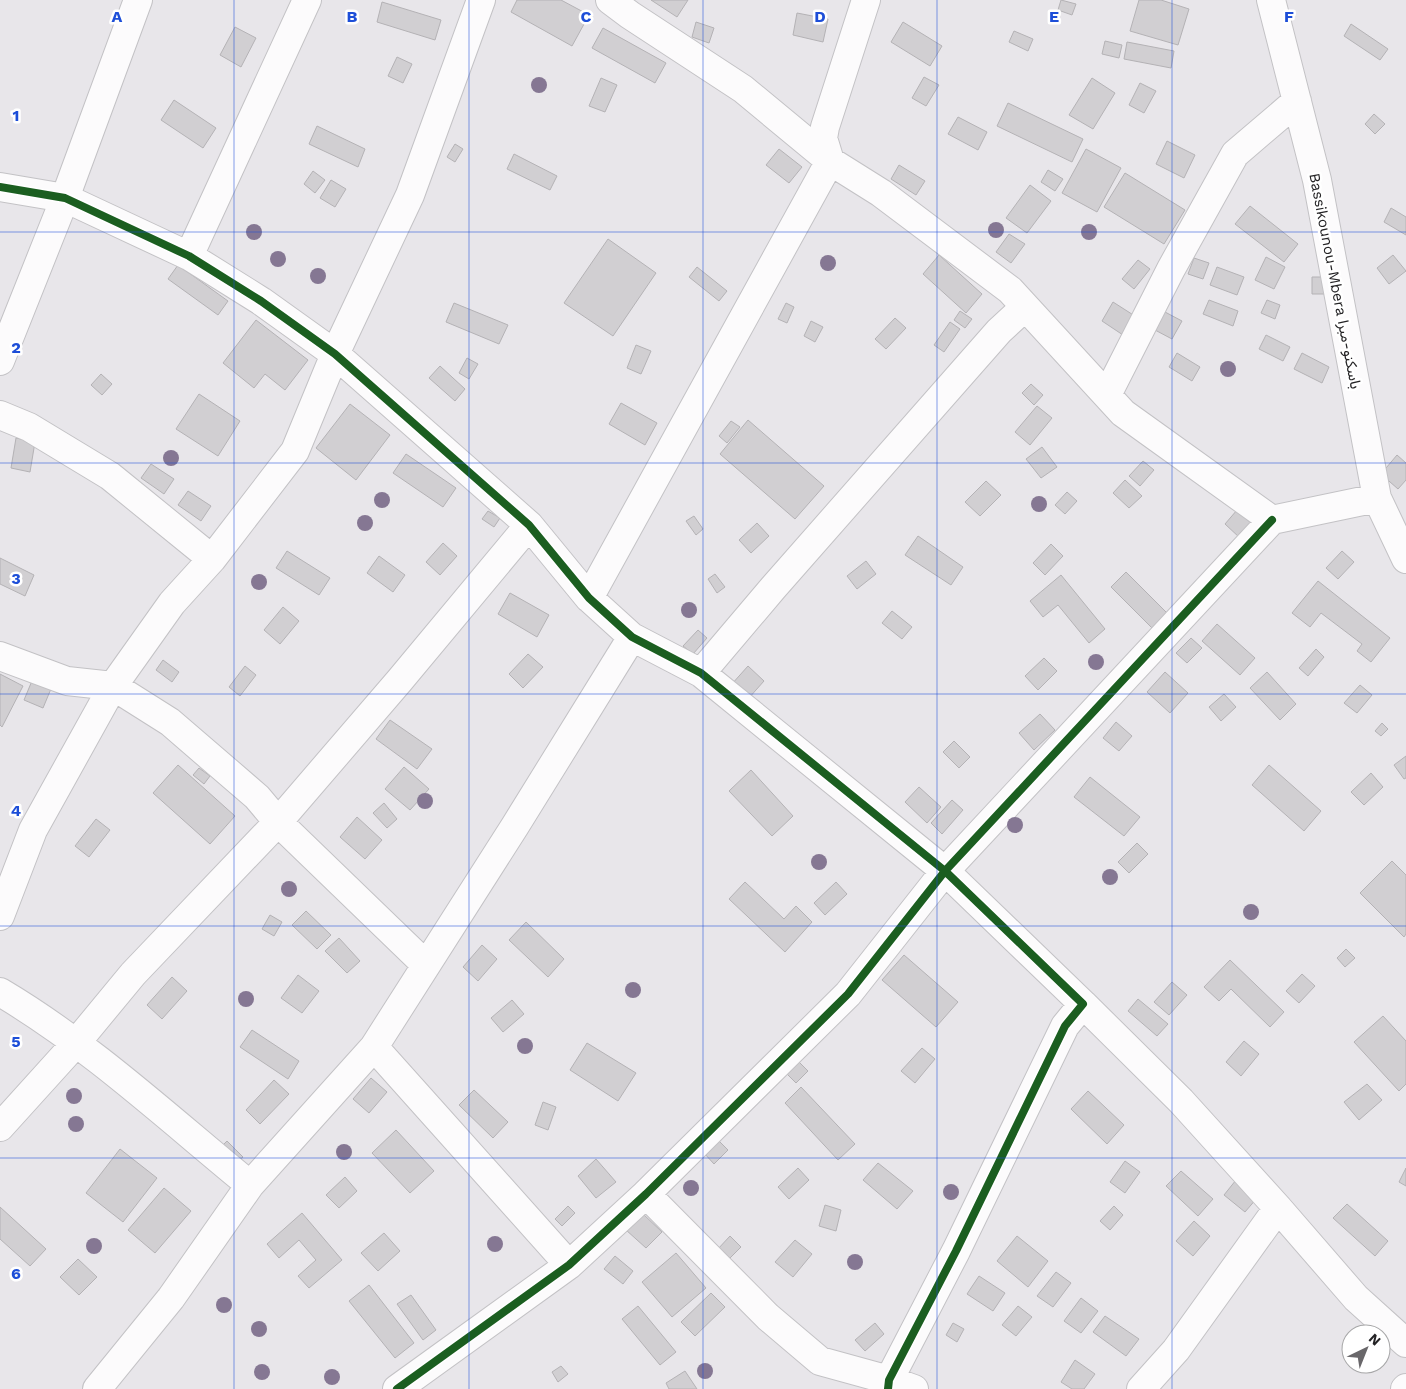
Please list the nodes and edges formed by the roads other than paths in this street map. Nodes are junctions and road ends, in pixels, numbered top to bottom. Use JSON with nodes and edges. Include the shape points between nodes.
{"nodes":[{"id":1,"x":138,"y":0,"type":"edge"},
{"id":2,"x":307,"y":0,"type":"edge"},
{"id":3,"x":481,"y":0,"type":"edge"},
{"id":4,"x":610,"y":0,"type":"edge"},
{"id":5,"x":866,"y":0,"type":"edge"},
{"id":6,"x":1271,"y":0,"type":"edge"},
{"id":7,"x":1296,"y":101,"type":"junction"},
{"id":8,"x":830,"y":161,"type":"junction"},
{"id":9,"x":0,"y":187,"type":"edge"},
{"id":10,"x":64,"y":198,"type":"junction"},
{"id":11,"x":189,"y":256,"type":"junction"},
{"id":12,"x":1025,"y":307,"type":"junction"},
{"id":13,"x":336,"y":354,"type":"junction"},
{"id":14,"x":0,"y":360,"type":"edge"},
{"id":15,"x":1107,"y":395,"type":"junction"},
{"id":16,"x":0,"y":415,"type":"edge"},
{"id":17,"x":1377,"y":498,"type":"junction"},
{"id":18,"x":1272,"y":520,"type":"junction"},
{"id":19,"x":529,"y":525,"type":"junction"},
{"id":20,"x":212,"y":559,"type":"junction"},
{"id":21,"x":1406,"y":559,"type":"edge"},
{"id":22,"x":589,"y":598,"type":"junction"},
{"id":23,"x":632,"y":637,"type":"junction"},
{"id":24,"x":0,"y":656,"type":"edge"},
{"id":25,"x":700,"y":673,"type":"junction"},
{"id":26,"x":112,"y":686,"type":"junction"},
{"id":27,"x":278,"y":822,"type":"junction"},
{"id":28,"x":946,"y":871,"type":"junction"},
{"id":29,"x":0,"y":916,"type":"edge"},
{"id":30,"x":426,"y":965,"type":"junction"},
{"id":31,"x":0,"y":992,"type":"edge"},
{"id":32,"x":1083,"y":1004,"type":"junction"},
{"id":33,"x":76,"y":1043,"type":"junction"},
{"id":34,"x":374,"y":1047,"type":"junction"},
{"id":35,"x":0,"y":1127,"type":"edge"},
{"id":36,"x":250,"y":1185,"type":"junction"},
{"id":37,"x":646,"y":1194,"type":"junction"},
{"id":38,"x":1278,"y":1208,"type":"junction"},
{"id":39,"x":569,"y":1265,"type":"junction"},
{"id":40,"x":1406,"y":1343,"type":"edge"},
{"id":41,"x":888,"y":1384,"type":"edge"},
{"id":42,"x":97,"y":1389,"type":"edge"},
{"id":43,"x":397,"y":1389,"type":"edge"},
{"id":44,"x":914,"y":1389,"type":"edge"},
{"id":45,"x":1141,"y":1389,"type":"edge"}],
"edges":[{"from":1,"to":10,"type":"street"},
{"from":2,"to":11,"type":"street"},
{"from":3,"to":13,"type":"street","via":[[410,196]]},
{"from":4,"to":8,"type":"street","via":[[742,90]]},
{"from":5,"to":8,"type":"street","via":[[825,127],[823,138]]},
{"from":6,"to":7,"type":"street","name":"Bassikounou-Mbera باسكنو-مبرا"},
{"from":7,"to":15,"type":"street","via":[[1235,154]]},
{"from":7,"to":17,"type":"street","name":"Bassikounou-Mbera باسكنو-مبرا","via":[[1317,180]]},
{"from":8,"to":12,"type":"street","via":[[881,193],[1010,290]]},
{"from":8,"to":22,"type":"street"},
{"from":9,"to":10,"type":"street"},
{"from":10,"to":11,"type":"street"},
{"from":10,"to":14,"type":"street"},
{"from":11,"to":13,"type":"street"},
{"from":12,"to":15,"type":"street"},
{"from":12,"to":25,"type":"street","via":[[986,345]]},
{"from":13,"to":19,"type":"street"},
{"from":13,"to":20,"type":"street","via":[[295,451]]},
{"from":15,"to":18,"type":"street","via":[[1124,413]]},
{"from":16,"to":20,"type":"street","via":[[29,427],[110,476]]},
{"from":17,"to":18,"type":"street"},
{"from":17,"to":21,"type":"street","name":"Bassikounou-Mbera باسكنو-مبرا"},
{"from":18,"to":28,"type":"street"},
{"from":19,"to":22,"type":"street"},
{"from":19,"to":27,"type":"street"},
{"from":20,"to":26,"type":"street","via":[[172,603]]},
{"from":22,"to":23,"type":"street"},
{"from":23,"to":25,"type":"street"},
{"from":23,"to":30,"type":"street"},
{"from":24,"to":26,"type":"street","via":[[66,681]]},
{"from":25,"to":28,"type":"street"},
{"from":26,"to":27,"type":"street","via":[[170,722],[257,797]]},
{"from":26,"to":29,"type":"street","via":[[33,830]]},
{"from":27,"to":30,"type":"street"},
{"from":27,"to":33,"type":"street","via":[[133,974]]},
{"from":28,"to":32,"type":"street"},
{"from":28,"to":37,"type":"street","via":[[848,994]]},
{"from":30,"to":34,"type":"street"},
{"from":31,"to":33,"type":"street"},
{"from":32,"to":38,"type":"street","via":[[1182,1102]]},
{"from":32,"to":41,"type":"street","via":[[1065,1026]]},
{"from":33,"to":35,"type":"street"},
{"from":33,"to":36,"type":"street","via":[[117,1073]]},
{"from":34,"to":36,"type":"street"},
{"from":34,"to":39,"type":"street"},
{"from":36,"to":42,"type":"street","via":[[171,1298]]},
{"from":37,"to":39,"type":"street"},
{"from":37,"to":41,"type":"street","via":[[768,1317],[820,1361]]},
{"from":38,"to":40,"type":"street","via":[[1356,1298]]},
{"from":38,"to":45,"type":"street","via":[[1176,1350]]},
{"from":39,"to":43,"type":"street"},
{"from":41,"to":44,"type":"street"}]}
